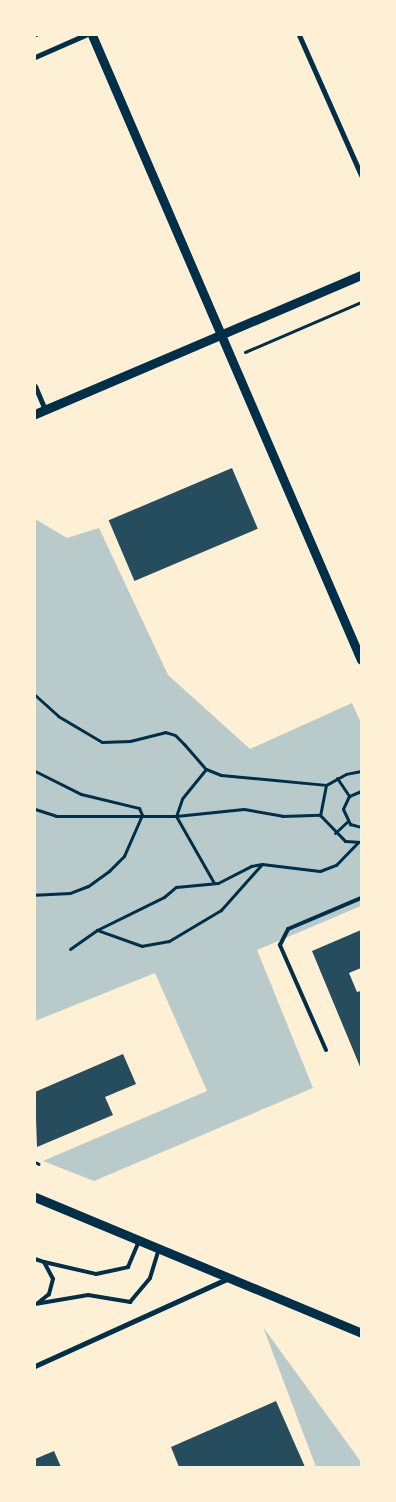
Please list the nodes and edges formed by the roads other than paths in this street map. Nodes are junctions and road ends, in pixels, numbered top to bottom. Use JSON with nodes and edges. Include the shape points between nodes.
{"nodes":[{"id":1,"x":85,"y":35,"type":"edge"},
{"id":2,"x":92,"y":35,"type":"edge"},
{"id":3,"x":299,"y":35,"type":"edge"},
{"id":4,"x":35,"y":57,"type":"edge"},
{"id":5,"x":361,"y":175,"type":"edge"},
{"id":6,"x":361,"y":275,"type":"edge"},
{"id":7,"x":221,"y":334,"type":"junction"},
{"id":8,"x":35,"y":386,"type":"edge"},
{"id":9,"x":45,"y":410,"type":"junction"},
{"id":10,"x":35,"y":414,"type":"edge"},
{"id":11,"x":360,"y":657,"type":"edge"},
{"id":12,"x":361,"y":898,"type":"edge"},
{"id":13,"x":326,"y":1050,"type":"dead end"},
{"id":14,"x":35,"y":1197,"type":"edge"},
{"id":15,"x":140,"y":1241,"type":"junction"},
{"id":16,"x":159,"y":1249,"type":"junction"},
{"id":17,"x":35,"y":1258,"type":"edge"},
{"id":18,"x":44,"y":1262,"type":"junction"},
{"id":19,"x":228,"y":1278,"type":"junction"},
{"id":20,"x":35,"y":1304,"type":"edge"},
{"id":21,"x":361,"y":1333,"type":"edge"},
{"id":22,"x":35,"y":1366,"type":"edge"}],
"edges":[{"from":1,"to":4,"type":"street"},
{"from":2,"to":7,"type":"street"},
{"from":3,"to":5,"type":"street"},
{"from":6,"to":7,"type":"street"},
{"from":7,"to":9,"type":"street"},
{"from":7,"to":11,"type":"street"},
{"from":8,"to":9,"type":"street"},
{"from":9,"to":10,"type":"street"},
{"from":12,"to":13,"type":"lane","via":[[288,929],[280,945]]},
{"from":14,"to":15,"type":"street"},
{"from":15,"to":16,"type":"street"},
{"from":15,"to":18,"type":"lane","via":[[128,1267],[96,1274]]},
{"from":16,"to":19,"type":"street"},
{"from":16,"to":20,"type":"lane","via":[[150,1278],[130,1302],[88,1295]]},
{"from":17,"to":18,"type":"lane"},
{"from":18,"to":20,"type":"lane","via":[[51,1271],[53,1286],[44,1300]]},
{"from":19,"to":21,"type":"street"},
{"from":19,"to":22,"type":"street"}]}
